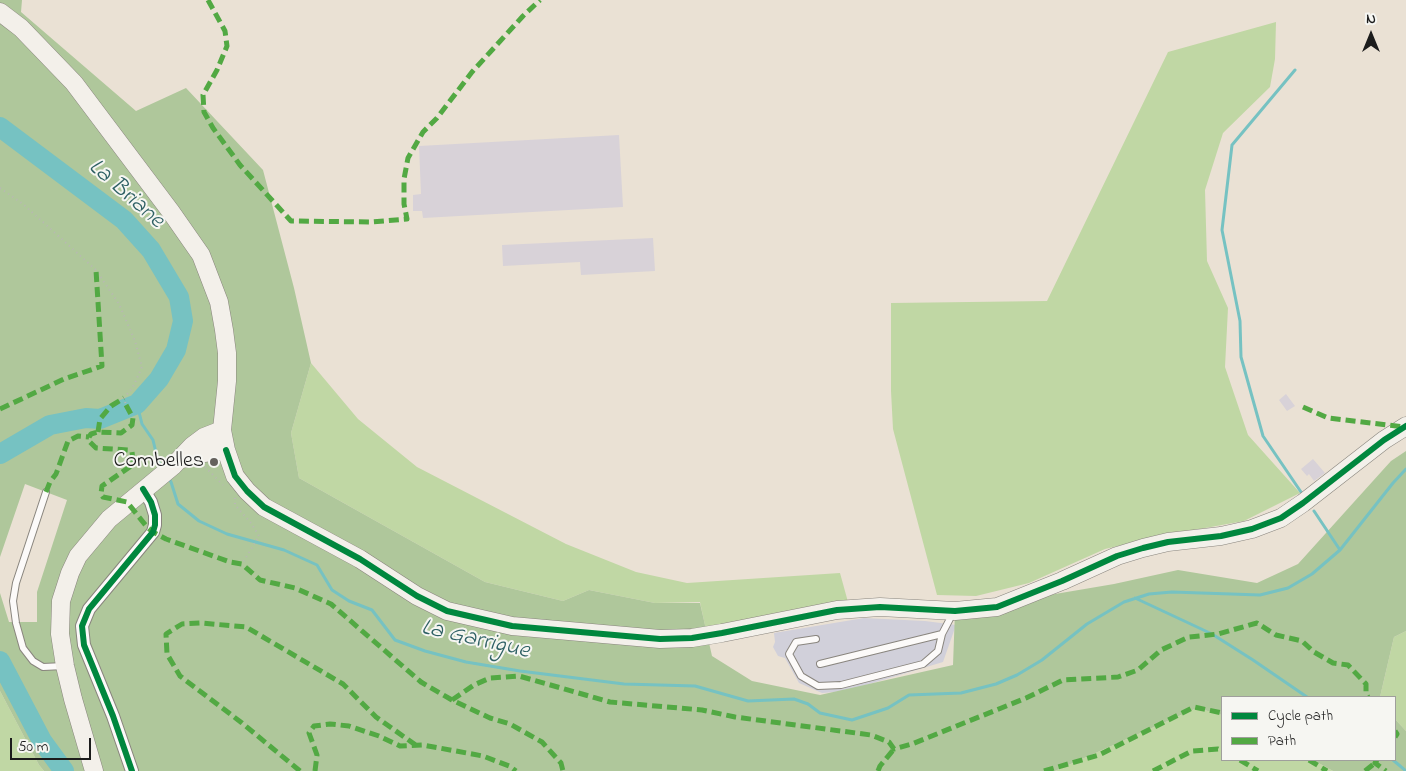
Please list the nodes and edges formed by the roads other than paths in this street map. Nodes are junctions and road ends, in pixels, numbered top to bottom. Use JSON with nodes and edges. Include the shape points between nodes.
{"nodes":[{"id":1,"x":0,"y":12,"type":"edge"},
{"id":2,"x":1406,"y":426,"type":"edge"},
{"id":3,"x":222,"y":430,"type":"junction"},
{"id":4,"x":226,"y":450,"type":"junction"},
{"id":5,"x":172,"y":467,"type":"junction"},
{"id":6,"x":144,"y":489,"type":"junction"},
{"id":7,"x":46,"y":492,"type":"dead end"},
{"id":8,"x":955,"y":611,"type":"junction"},
{"id":9,"x":942,"y":634,"type":"junction"},
{"id":10,"x":816,"y":639,"type":"dead end"},
{"id":11,"x":820,"y":664,"type":"dead end"},
{"id":12,"x":65,"y":666,"type":"junction"},
{"id":13,"x":94,"y":771,"type":"edge"},
{"id":14,"x":132,"y":771,"type":"edge"}],
"edges":[{"from":1,"to":3,"type":"street","via":[[21,28],[74,83],[201,255],[219,302],[227,353]]},
{"from":2,"to":8,"type":"street","via":[[1281,518],[1221,536],[1143,548],[997,607]]},
{"from":3,"to":4,"type":"street"},
{"from":3,"to":5,"type":"street","via":[[204,437]]},
{"from":4,"to":5,"type":"street","via":[[204,453]]},
{"from":4,"to":8,"type":"street","via":[[235,476],[264,507],[360,559],[417,596],[447,611],[479,619],[512,626],[660,639],[692,638],[837,610],[880,607]]},
{"from":5,"to":6,"type":"street"},
{"from":6,"to":12,"type":"street","via":[[102,526],[78,556],[70,573],[61,601],[60,634]]},
{"from":6,"to":14,"type":"street","via":[[155,515],[153,532],[89,609],[82,626],[84,645]]},
{"from":7,"to":12,"type":"lane","via":[[13,601],[23,648],[32,661],[43,667]]},
{"from":8,"to":9,"type":"lane"},
{"from":9,"to":10,"type":"lane","via":[[938,651],[923,664],[841,685],[818,686],[801,676],[789,654],[796,642]]},
{"from":9,"to":11,"type":"lane"},
{"from":12,"to":13,"type":"street"}]}
